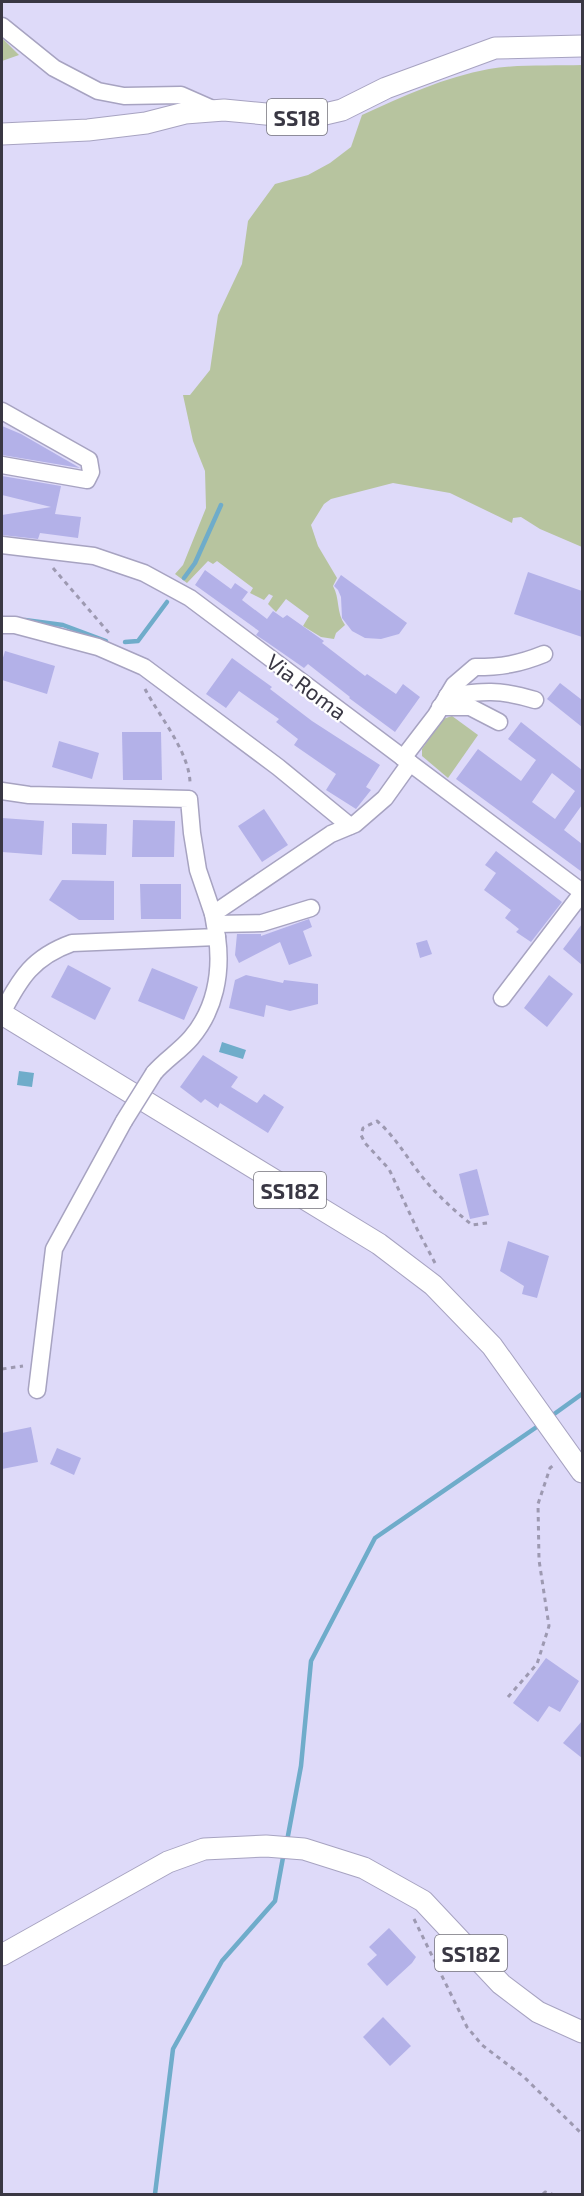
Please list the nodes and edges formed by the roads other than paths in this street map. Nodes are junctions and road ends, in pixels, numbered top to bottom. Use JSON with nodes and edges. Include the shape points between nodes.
{"nodes":[{"id":1,"x":2,"y":26,"type":"edge"},
{"id":2,"x":582,"y":46,"type":"edge"},
{"id":3,"x":215,"y":110,"type":"junction"},
{"id":4,"x":2,"y":134,"type":"edge"},
{"id":5,"x":2,"y":411,"type":"edge"},
{"id":6,"x":2,"y":465,"type":"edge"},
{"id":7,"x":2,"y":545,"type":"edge"},
{"id":8,"x":2,"y":625,"type":"edge"},
{"id":9,"x":544,"y":654,"type":"dead end"},
{"id":10,"x":535,"y":700,"type":"dead end"},
{"id":11,"x":444,"y":702,"type":"junction"},
{"id":12,"x":499,"y":722,"type":"dead end"},
{"id":13,"x":407,"y":761,"type":"junction"},
{"id":14,"x":2,"y":791,"type":"edge"},
{"id":15,"x":350,"y":826,"type":"junction"},
{"id":16,"x":582,"y":892,"type":"edge"},
{"id":17,"x":311,"y":908,"type":"dead end"},
{"id":18,"x":215,"y":925,"type":"junction"},
{"id":19,"x":502,"y":998,"type":"dead end"},
{"id":20,"x":2,"y":1013,"type":"edge"},
{"id":21,"x":37,"y":1390,"type":"dead end"},
{"id":22,"x":582,"y":1472,"type":"edge"},
{"id":23,"x":2,"y":1955,"type":"edge"},
{"id":24,"x":582,"y":2032,"type":"edge"}],
"edges":[{"from":1,"to":3,"type":"street","via":[[54,68],[98,91],[124,96],[181,95]]},
{"from":2,"to":3,"type":"main road","number":"SS18","via":[[495,48],[386,88],[342,110],[308,118]]},
{"from":3,"to":4,"type":"main road","number":"SS18","via":[[88,130]]},
{"from":5,"to":6,"type":"street","via":[[89,460],[91,472],[87,480]]},
{"from":7,"to":13,"type":"street","name":"Via Roma","via":[[94,556],[144,573],[190,598]]},
{"from":8,"to":15,"type":"street","via":[[98,647],[144,667]]},
{"from":9,"to":11,"type":"street","via":[[520,664],[475,667],[454,685]]},
{"from":10,"to":11,"type":"street","via":[[491,690]]},
{"from":11,"to":12,"type":"street","via":[[470,707]]},
{"from":11,"to":13,"type":"street"},
{"from":13,"to":15,"type":"street","via":[[386,798]]},
{"from":13,"to":16,"type":"street","name":"Via Roma"},
{"from":14,"to":18,"type":"street","via":[[189,799],[198,870]]},
{"from":15,"to":18,"type":"street","via":[[331,834]]},
{"from":16,"to":19,"type":"street"},
{"from":17,"to":18,"type":"street","via":[[262,924]]},
{"from":18,"to":20,"type":"street","via":[[72,943],[30,968]]},
{"from":18,"to":21,"type":"street","bridge":true,"via":[[219,972],[213,1002],[203,1023],[154,1073],[54,1249]]},
{"from":20,"to":22,"type":"main road","number":"SS182","via":[[379,1244],[433,1286],[492,1346]]},
{"from":23,"to":24,"type":"main road","number":"SS182","via":[[168,1862],[204,1849],[304,1849],[364,1868],[423,1902],[501,1984],[538,2012]]}]}
